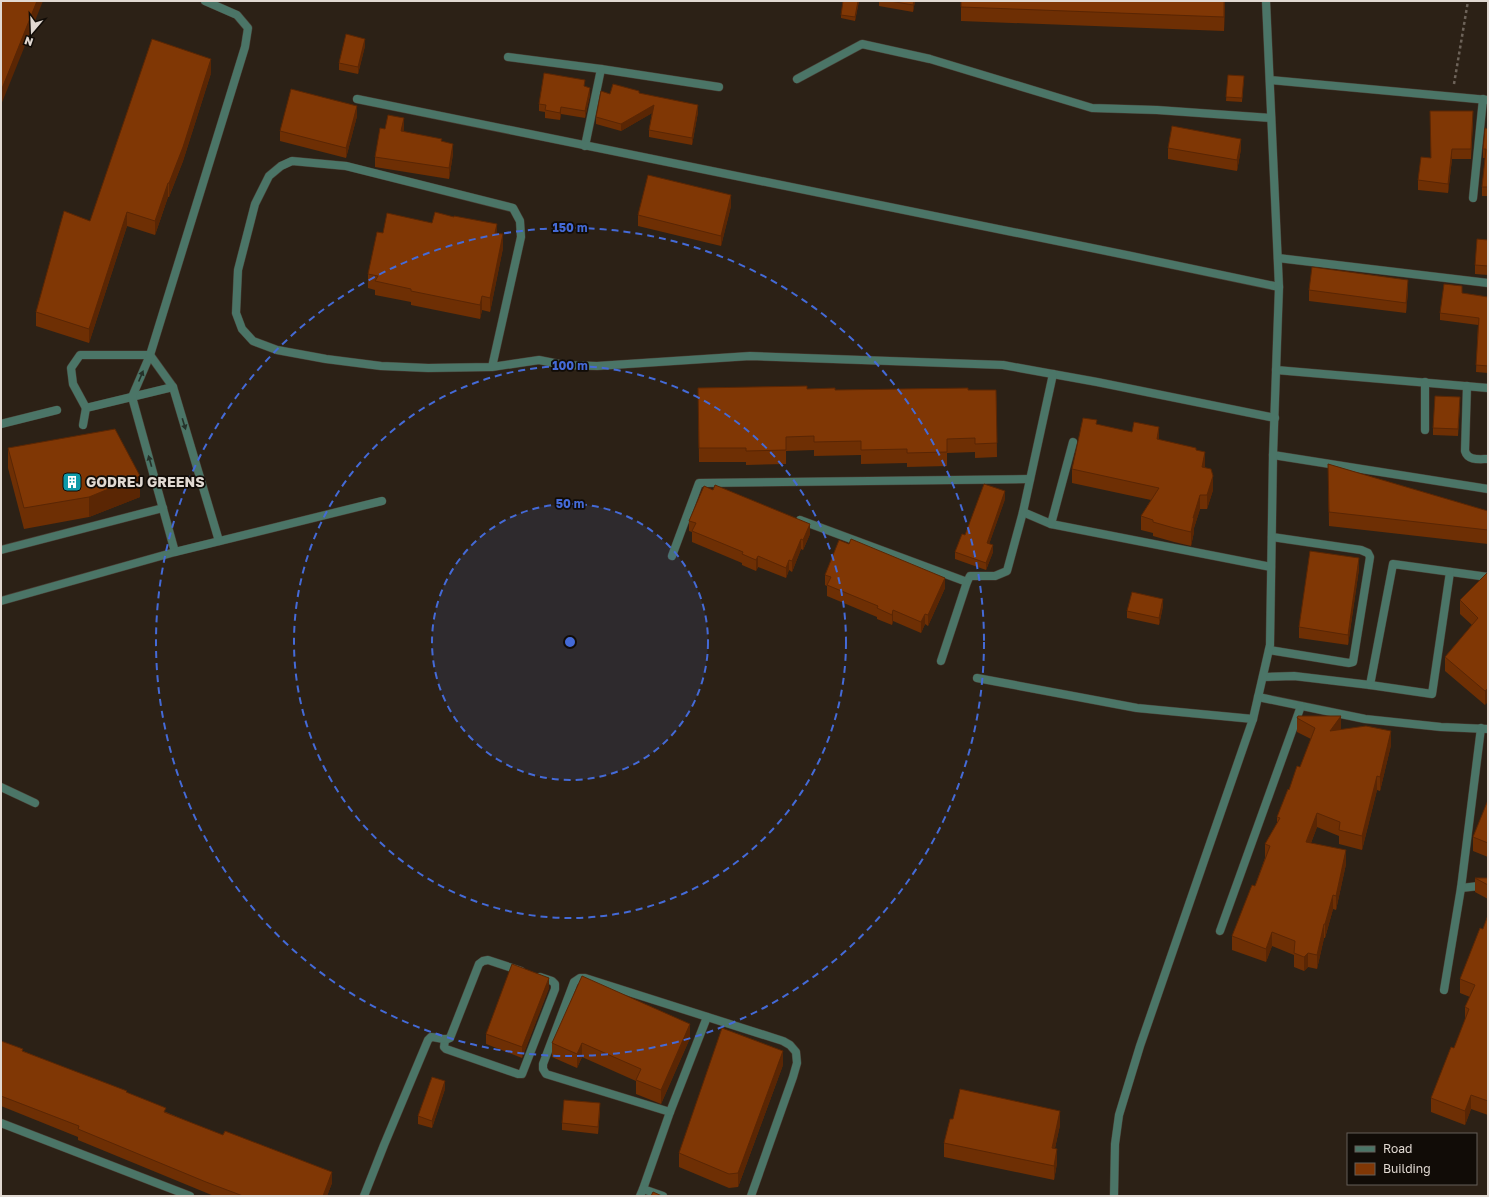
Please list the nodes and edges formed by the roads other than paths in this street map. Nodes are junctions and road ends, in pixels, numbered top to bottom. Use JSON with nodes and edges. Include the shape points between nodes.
{"nodes":[{"id":1,"x":205,"y":1,"type":"edge"},
{"id":2,"x":1266,"y":1,"type":"edge"},
{"id":3,"x":508,"y":57,"type":"dead end"},
{"id":4,"x":601,"y":70,"type":"junction"},
{"id":5,"x":797,"y":79,"type":"dead end"},
{"id":6,"x":1270,"y":80,"type":"junction"},
{"id":7,"x":719,"y":87,"type":"dead end"},
{"id":8,"x":358,"y":99,"type":"dead end"},
{"id":9,"x":1486,"y":100,"type":"edge"},
{"id":10,"x":1271,"y":118,"type":"junction"},
{"id":11,"x":585,"y":146,"type":"junction"},
{"id":12,"x":1474,"y":198,"type":"dead end"},
{"id":13,"x":1278,"y":258,"type":"junction"},
{"id":14,"x":1488,"y":283,"type":"edge"},
{"id":15,"x":1279,"y":287,"type":"junction"},
{"id":16,"x":150,"y":355,"type":"junction"},
{"id":17,"x":492,"y":367,"type":"junction"},
{"id":18,"x":1276,"y":370,"type":"junction"},
{"id":19,"x":1053,"y":374,"type":"junction"},
{"id":20,"x":1425,"y":382,"type":"junction"},
{"id":21,"x":1467,"y":386,"type":"junction"},
{"id":22,"x":173,"y":387,"type":"junction"},
{"id":23,"x":1488,"y":388,"type":"edge"},
{"id":24,"x":132,"y":397,"type":"junction"},
{"id":25,"x":86,"y":408,"type":"junction"},
{"id":26,"x":57,"y":410,"type":"dead end"},
{"id":27,"x":1275,"y":418,"type":"junction"},
{"id":28,"x":1,"y":424,"type":"edge"},
{"id":29,"x":83,"y":425,"type":"dead end"},
{"id":30,"x":1425,"y":430,"type":"dead end"},
{"id":31,"x":1073,"y":442,"type":"dead end"},
{"id":32,"x":1273,"y":455,"type":"junction"},
{"id":33,"x":1488,"y":459,"type":"edge"},
{"id":34,"x":1030,"y":479,"type":"junction"},
{"id":35,"x":699,"y":483,"type":"junction"},
{"id":36,"x":1488,"y":489,"type":"edge"},
{"id":37,"x":721,"y":491,"type":"edge"},
{"id":38,"x":382,"y":501,"type":"dead end"},
{"id":39,"x":163,"y":508,"type":"junction"},
{"id":40,"x":1023,"y":512,"type":"junction"},
{"id":41,"x":796,"y":519,"type":"edge"},
{"id":42,"x":1051,"y":524,"type":"junction"},
{"id":43,"x":1272,"y":537,"type":"junction"},
{"id":44,"x":219,"y":541,"type":"junction"},
{"id":45,"x":1,"y":550,"type":"edge"},
{"id":46,"x":175,"y":552,"type":"junction"},
{"id":47,"x":672,"y":556,"type":"dead end"},
{"id":48,"x":1271,"y":567,"type":"junction"},
{"id":49,"x":1450,"y":572,"type":"junction"},
{"id":50,"x":1488,"y":577,"type":"edge"},
{"id":51,"x":967,"y":582,"type":"junction"},
{"id":52,"x":1,"y":601,"type":"edge"},
{"id":53,"x":1269,"y":650,"type":"junction"},
{"id":54,"x":941,"y":661,"type":"dead end"},
{"id":55,"x":977,"y":678,"type":"dead end"},
{"id":56,"x":1263,"y":678,"type":"junction"},
{"id":57,"x":1370,"y":686,"type":"junction"},
{"id":58,"x":1258,"y":697,"type":"junction"},
{"id":59,"x":1301,"y":706,"type":"junction"},
{"id":60,"x":1253,"y":719,"type":"junction"},
{"id":61,"x":1484,"y":728,"type":"edge"},
{"id":62,"x":1,"y":787,"type":"edge"},
{"id":63,"x":35,"y":803,"type":"dead end"},
{"id":64,"x":1488,"y":885,"type":"edge"},
{"id":65,"x":1461,"y":888,"type":"junction"},
{"id":66,"x":1220,"y":931,"type":"dead end"},
{"id":67,"x":1444,"y":990,"type":"dead end"},
{"id":68,"x":707,"y":1017,"type":"junction"},
{"id":69,"x":446,"y":1040,"type":"junction"},
{"id":70,"x":670,"y":1112,"type":"junction"},
{"id":71,"x":1,"y":1123,"type":"edge"},
{"id":72,"x":642,"y":1193,"type":"edge"},
{"id":73,"x":190,"y":1196,"type":"edge"},
{"id":74,"x":364,"y":1196,"type":"edge"},
{"id":75,"x":663,"y":1196,"type":"edge"},
{"id":76,"x":751,"y":1196,"type":"edge"},
{"id":77,"x":1114,"y":1196,"type":"edge"}],
"edges":[{"from":1,"to":16,"type":"street","via":[[237,15],[248,28],[245,47]]},
{"from":2,"to":6,"type":"street"},
{"from":3,"to":4,"type":"street"},
{"from":4,"to":7,"type":"street"},
{"from":4,"to":11,"type":"street"},
{"from":5,"to":10,"type":"street","via":[[862,44],[930,59],[1092,108]]},
{"from":6,"to":9,"type":"street"},
{"from":6,"to":10,"type":"street"},
{"from":8,"to":11,"type":"street"},
{"from":9,"to":12,"type":"street"},
{"from":10,"to":13,"type":"street"},
{"from":11,"to":15,"type":"street"},
{"from":13,"to":14,"type":"street"},
{"from":13,"to":15,"type":"street"},
{"from":15,"to":18,"type":"street"},
{"from":16,"to":22,"type":"street"},
{"from":24,"to":16,"type":"street","one_way":true},
{"from":16,"to":25,"type":"street","via":[[80,355],[72,368],[73,384]]},
{"from":17,"to":17,"type":"street","via":[[521,237],[520,221],[513,208],[346,166],[292,161],[269,176],[255,204],[238,270],[236,313],[242,329],[253,341],[284,351],[381,366]]},
{"from":17,"to":19,"type":"street","via":[[539,360],[564,365],[597,366],[750,356],[1003,365]]},
{"from":18,"to":20,"type":"street"},
{"from":18,"to":27,"type":"street"},
{"from":19,"to":27,"type":"street"},
{"from":19,"to":34,"type":"street"},
{"from":20,"to":21,"type":"street"},
{"from":20,"to":30,"type":"street"},
{"from":21,"to":23,"type":"street"},
{"from":21,"to":33,"type":"street","via":[[1466,455],[1470,458]]},
{"from":22,"to":24,"type":"street"},
{"from":22,"to":44,"type":"street","one_way":true},
{"from":24,"to":25,"type":"street"},
{"from":39,"to":24,"type":"street","one_way":true},
{"from":25,"to":29,"type":"street"},
{"from":26,"to":28,"type":"street"},
{"from":27,"to":32,"type":"street"},
{"from":31,"to":42,"type":"street"},
{"from":32,"to":36,"type":"street"},
{"from":32,"to":43,"type":"street"},
{"from":34,"to":35,"type":"street"},
{"from":34,"to":40,"type":"street"},
{"from":35,"to":37,"type":"street"},
{"from":35,"to":47,"type":"street"},
{"from":38,"to":44,"type":"street"},
{"from":39,"to":45,"type":"street"},
{"from":39,"to":46,"type":"street"},
{"from":40,"to":42,"type":"street"},
{"from":40,"to":51,"type":"street","via":[[1007,571],[994,576],[970,576]]},
{"from":41,"to":51,"type":"street"},
{"from":42,"to":48,"type":"street"},
{"from":43,"to":48,"type":"street"},
{"from":43,"to":53,"type":"street","via":[[1361,550],[1370,557],[1353,662]]},
{"from":44,"to":46,"type":"street"},
{"from":46,"to":52,"type":"street"},
{"from":48,"to":53,"type":"street"},
{"from":49,"to":50,"type":"street"},
{"from":49,"to":57,"type":"street","via":[[1393,564]]},
{"from":49,"to":57,"type":"street","via":[[1432,694]]},
{"from":51,"to":54,"type":"street"},
{"from":53,"to":56,"type":"street"},
{"from":55,"to":60,"type":"street","via":[[1137,708]]},
{"from":56,"to":57,"type":"street","via":[[1294,676]]},
{"from":56,"to":58,"type":"street"},
{"from":58,"to":59,"type":"street"},
{"from":58,"to":60,"type":"street"},
{"from":59,"to":61,"type":"street","via":[[1366,719],[1441,727]]},
{"from":59,"to":66,"type":"street"},
{"from":60,"to":77,"type":"street","via":[[1129,1079],[1119,1115]]},
{"from":61,"to":65,"type":"street"},
{"from":62,"to":63,"type":"street"},
{"from":64,"to":65,"type":"street"},
{"from":65,"to":67,"type":"street"},
{"from":68,"to":70,"type":"street"},
{"from":68,"to":70,"type":"street","via":[[585,978],[574,982],[543,1064],[546,1074]]},
{"from":68,"to":76,"type":"street","via":[[783,1041],[796,1052],[797,1063],[793,1077]]},
{"from":69,"to":69,"type":"street","via":[[450,1038],[479,964],[483,961],[488,960],[555,984],[522,1074],[446,1049]]},
{"from":69,"to":74,"type":"street","via":[[435,1037],[428,1040]]},
{"from":70,"to":72,"type":"street"},
{"from":71,"to":73,"type":"street"},
{"from":72,"to":75,"type":"street"}]}
